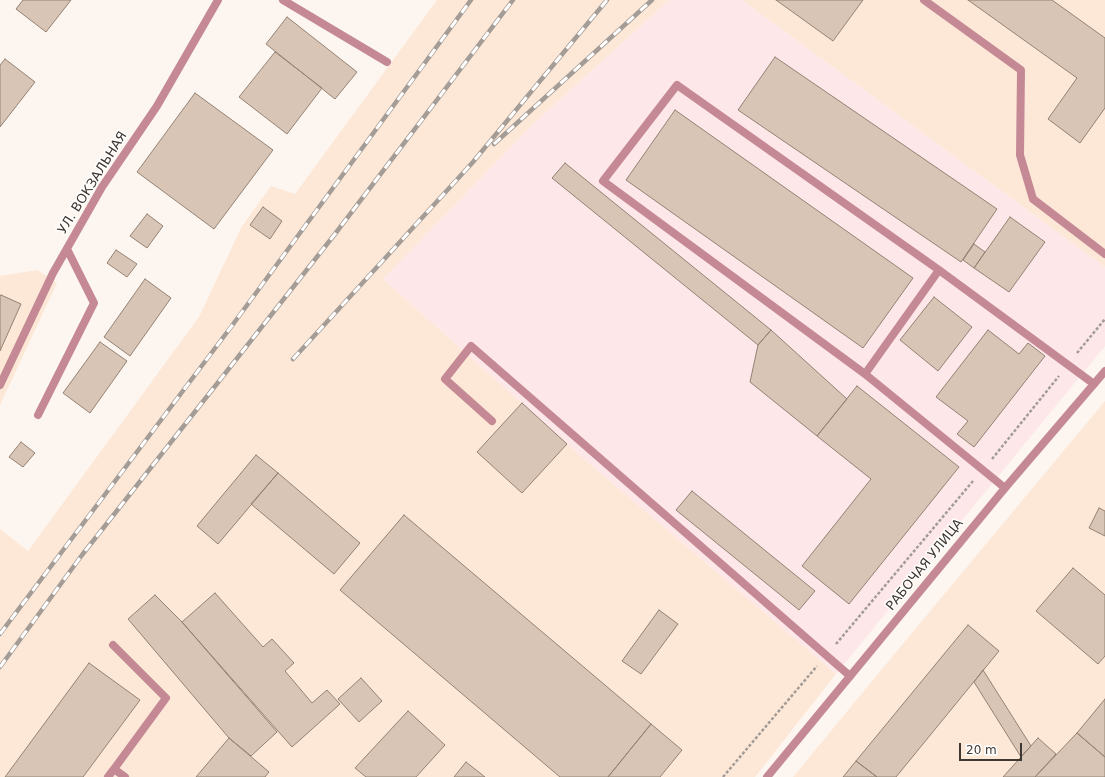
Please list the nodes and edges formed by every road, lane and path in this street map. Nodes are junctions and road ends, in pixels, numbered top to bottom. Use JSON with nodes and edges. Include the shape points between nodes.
{"nodes":[{"id":1,"x":218,"y":0,"type":"edge"},
{"id":2,"x":283,"y":0,"type":"edge"},
{"id":3,"x":924,"y":0,"type":"edge"},
{"id":4,"x":387,"y":62,"type":"dead end"},
{"id":5,"x":67,"y":249,"type":"junction"},
{"id":6,"x":1105,"y":254,"type":"edge"},
{"id":7,"x":939,"y":270,"type":"junction"},
{"id":8,"x":1105,"y":319,"type":"edge"},
{"id":9,"x":1068,"y":364,"type":"junction"},
{"id":10,"x":1105,"y":371,"type":"edge"},
{"id":11,"x":865,"y":374,"type":"junction"},
{"id":12,"x":1094,"y":384,"type":"junction"},
{"id":13,"x":0,"y":385,"type":"edge"},
{"id":14,"x":38,"y":415,"type":"dead end"},
{"id":15,"x":492,"y":420,"type":"dead end"},
{"id":16,"x":983,"y":470,"type":"junction"},
{"id":17,"x":1005,"y":488,"type":"junction"},
{"id":18,"x":114,"y":645,"type":"dead end"},
{"id":19,"x":827,"y":655,"type":"junction"},
{"id":20,"x":850,"y":676,"type":"junction"},
{"id":21,"x":114,"y":769,"type":"junction"},
{"id":22,"x":108,"y":777,"type":"edge"},
{"id":23,"x":125,"y":777,"type":"edge"},
{"id":24,"x":723,"y":777,"type":"edge"},
{"id":25,"x":767,"y":777,"type":"edge"}],
"edges":[{"from":1,"to":5,"type":"street","name":"УЛ. ВОКЗАЛЬНАЯ","via":[[157,106],[102,187]]},
{"from":2,"to":4,"type":"street"},
{"from":3,"to":6,"type":"street","via":[[1021,70],[1020,155],[1033,198]]},
{"from":5,"to":13,"type":"street","name":"УЛ. ВОКЗАЛЬНАЯ"},
{"from":5,"to":14,"type":"street","via":[[94,303]]},
{"from":7,"to":9,"type":"street"},
{"from":7,"to":11,"type":"street"},
{"from":7,"to":11,"type":"street","via":[[677,86],[603,181]]},
{"from":8,"to":9,"type":"path"},
{"from":9,"to":12,"type":"street"},
{"from":9,"to":16,"type":"path"},
{"from":10,"to":12,"type":"street","name":"РАБОЧАЯ УЛИЦА"},
{"from":11,"to":16,"type":"street"},
{"from":12,"to":17,"type":"street","name":"РАБОЧАЯ УЛИЦА"},
{"from":15,"to":19,"type":"street","via":[[445,379],[471,346]]},
{"from":16,"to":17,"type":"street"},
{"from":16,"to":19,"type":"path"},
{"from":17,"to":20,"type":"street","name":"РАБОЧАЯ УЛИЦА"},
{"from":18,"to":21,"type":"street","via":[[166,698]]},
{"from":19,"to":20,"type":"street"},
{"from":19,"to":24,"type":"path"},
{"from":20,"to":25,"type":"street","name":"РАБОЧАЯ УЛИЦА"},
{"from":21,"to":22,"type":"street"},
{"from":21,"to":23,"type":"street"}]}
